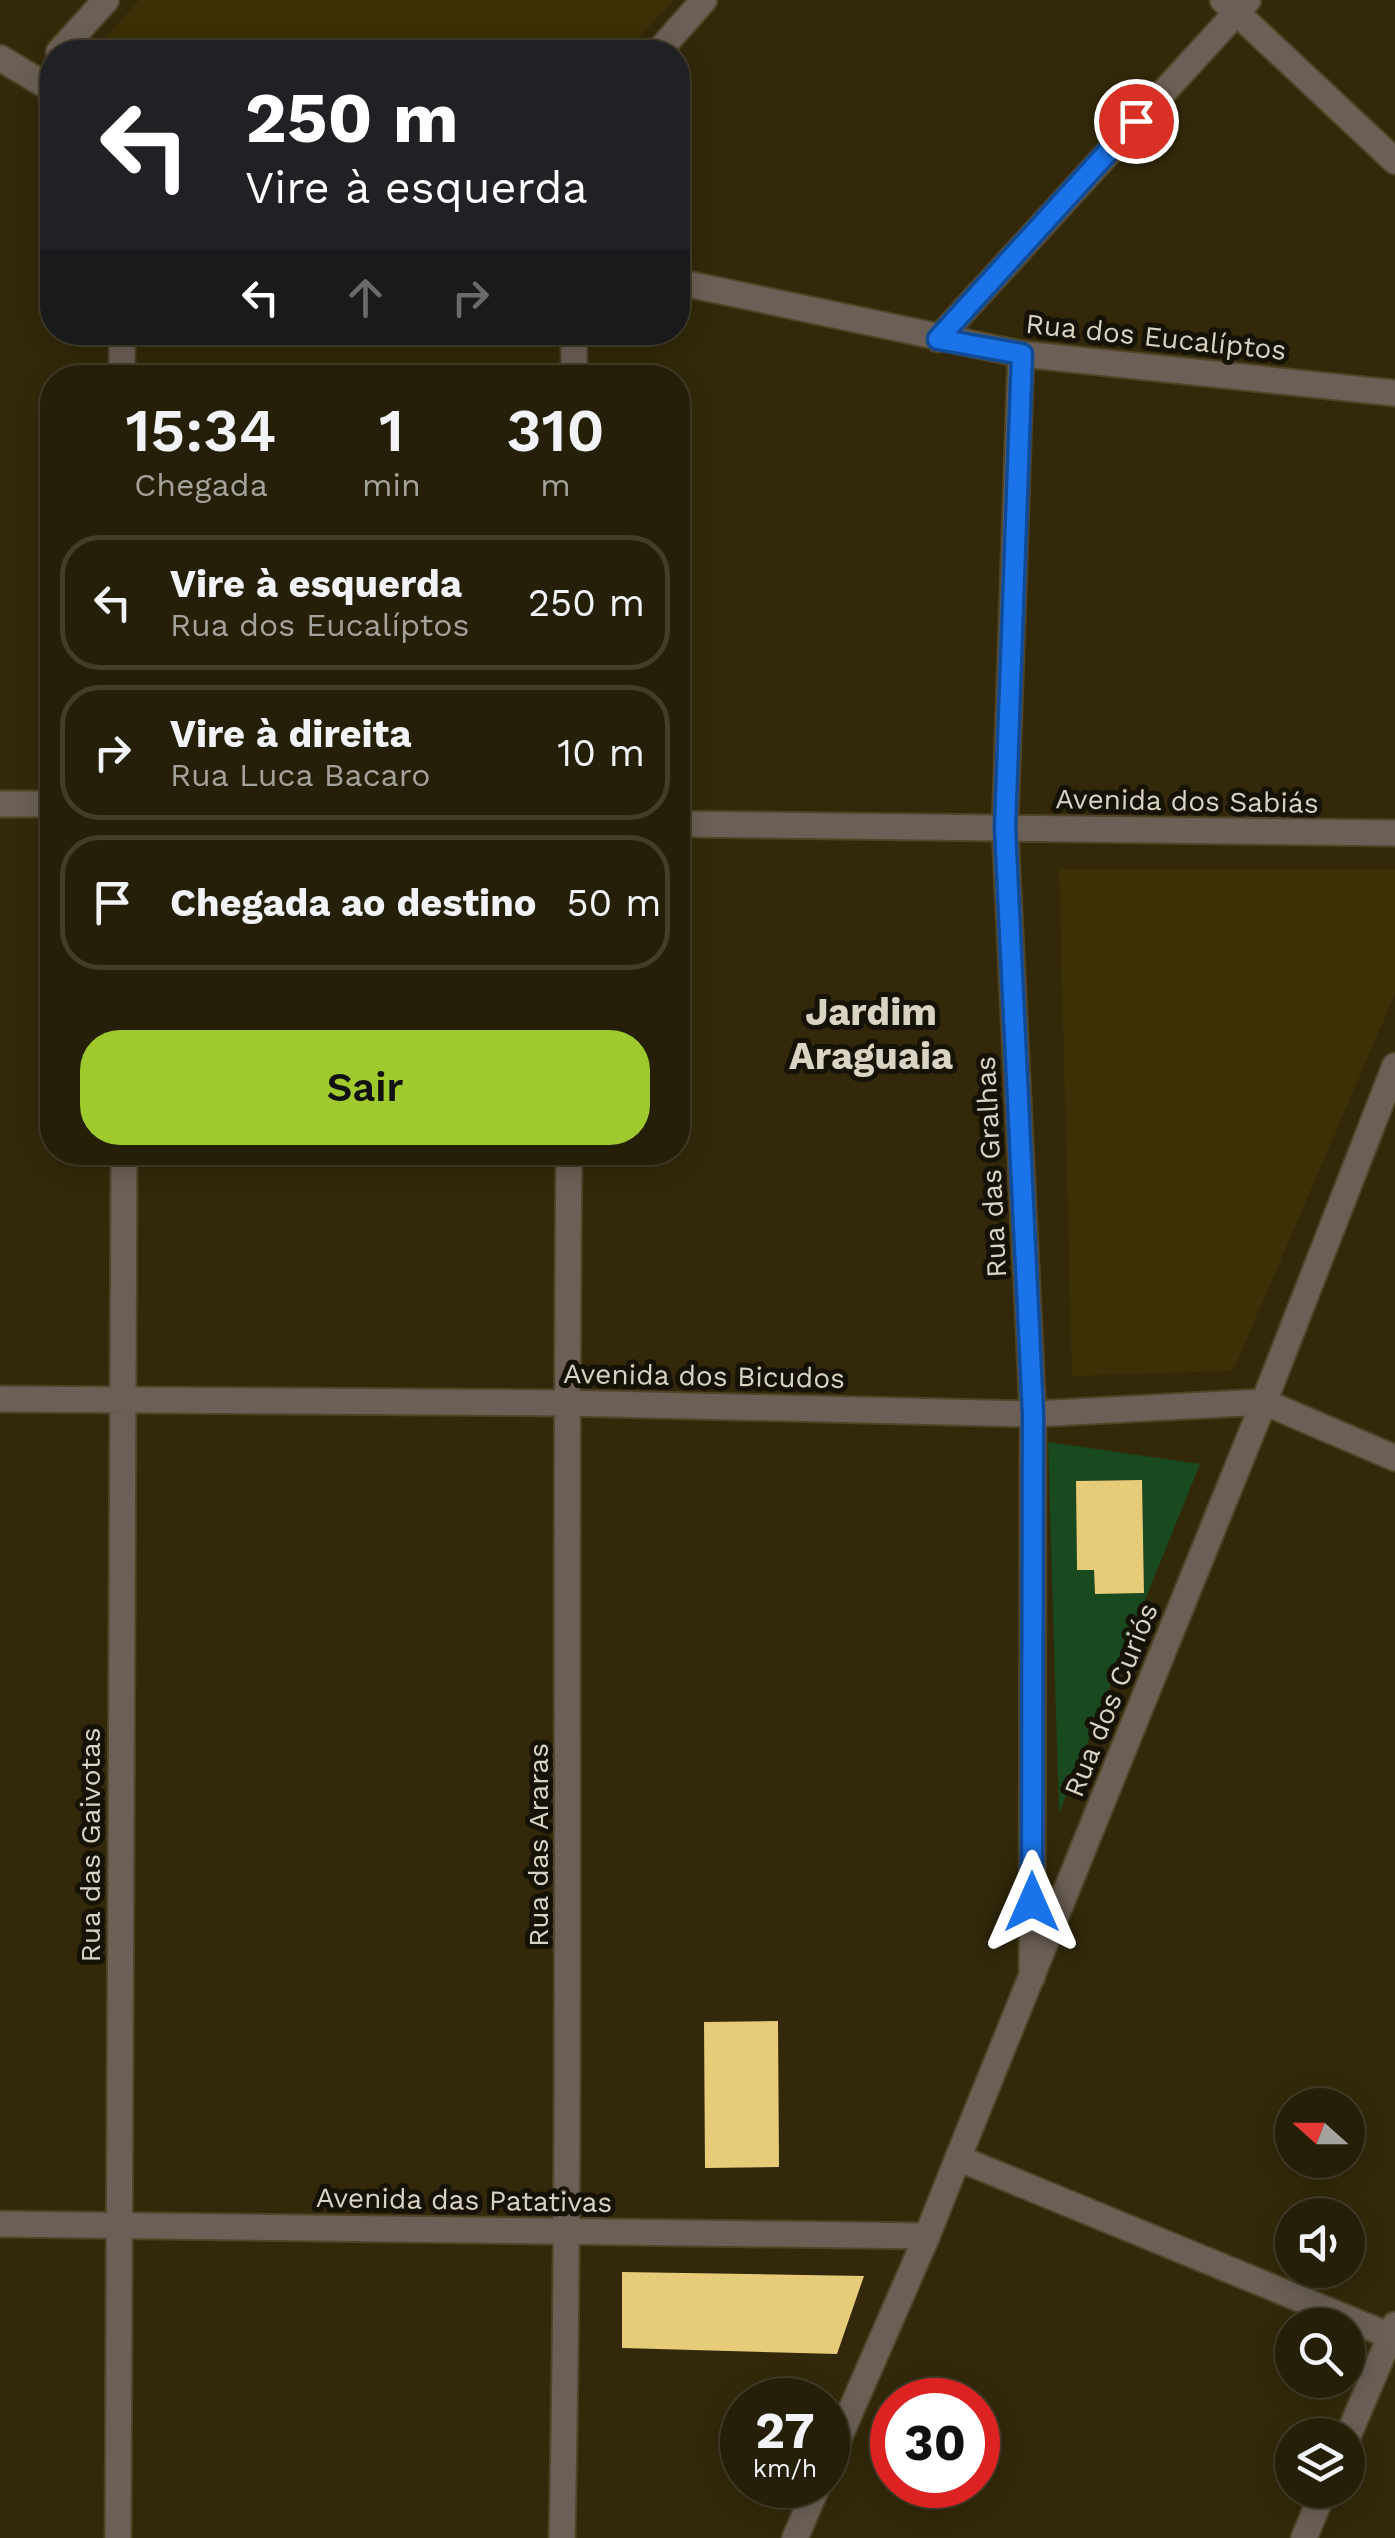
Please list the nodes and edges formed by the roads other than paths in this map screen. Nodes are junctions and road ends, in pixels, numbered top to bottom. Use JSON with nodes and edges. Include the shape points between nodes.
{"nodes":[{"id":1,"x":106,"y":0,"type":"edge"},
{"id":2,"x":704,"y":0,"type":"edge"},
{"id":3,"x":1235,"y":4,"type":"edge"},
{"id":4,"x":70,"y":40,"type":"edge"},
{"id":5,"x":669,"y":40,"type":"edge"},
{"id":6,"x":0,"y":58,"type":"edge"},
{"id":7,"x":40,"y":82,"type":"edge"},
{"id":8,"x":1395,"y":161,"type":"edge"},
{"id":9,"x":690,"y":285,"type":"edge"},
{"id":10,"x":938,"y":339,"type":"junction"},
{"id":11,"x":1022,"y":354,"type":"junction"},
{"id":12,"x":1395,"y":393,"type":"edge"},
{"id":13,"x":0,"y":804,"type":"edge"},
{"id":14,"x":40,"y":804,"type":"edge"},
{"id":15,"x":690,"y":824,"type":"edge"},
{"id":16,"x":1005,"y":828,"type":"junction"},
{"id":17,"x":1395,"y":834,"type":"edge"},
{"id":18,"x":1395,"y":1066,"type":"edge"},
{"id":19,"x":124,"y":1165,"type":"edge"},
{"id":20,"x":569,"y":1165,"type":"edge"},
{"id":21,"x":0,"y":1400,"type":"edge"},
{"id":22,"x":122,"y":1400,"type":"junction"},
{"id":23,"x":1264,"y":1402,"type":"junction"},
{"id":24,"x":566,"y":1403,"type":"junction"},
{"id":25,"x":1033,"y":1414,"type":"junction"},
{"id":26,"x":1395,"y":1458,"type":"edge"},
{"id":27,"x":1032,"y":1977,"type":"junction"},
{"id":28,"x":958,"y":2158,"type":"junction"},
{"id":29,"x":0,"y":2224,"type":"edge"},
{"id":30,"x":118,"y":2226,"type":"junction"},
{"id":31,"x":569,"y":2231,"type":"junction"},
{"id":32,"x":927,"y":2236,"type":"junction"},
{"id":33,"x":1393,"y":2333,"type":"edge"},
{"id":34,"x":850,"y":2413,"type":"edge"},
{"id":35,"x":1356,"y":2418,"type":"edge"},
{"id":36,"x":808,"y":2508,"type":"edge"},
{"id":37,"x":1316,"y":2508,"type":"edge"},
{"id":38,"x":118,"y":2538,"type":"edge"},
{"id":39,"x":562,"y":2538,"type":"edge"},
{"id":40,"x":794,"y":2538,"type":"edge"},
{"id":41,"x":1304,"y":2538,"type":"edge"}],
"edges":[{"from":1,"to":4,"type":"street"},
{"from":2,"to":5,"type":"street"},
{"from":3,"to":8,"type":"street"},
{"from":3,"to":10,"type":"street"},
{"from":6,"to":7,"type":"street"},
{"from":9,"to":10,"type":"street","name":"Rua dos Eucalíptos"},
{"from":10,"to":11,"type":"street","name":"Rua dos Eucalíptos"},
{"from":11,"to":12,"type":"street","name":"Rua dos Eucalíptos"},
{"from":11,"to":16,"type":"street","name":"Rua das Gralhas"},
{"from":13,"to":14,"type":"street"},
{"from":15,"to":16,"type":"street","name":"Avenida dos Sabiás"},
{"from":16,"to":17,"type":"street","name":"Avenida dos Sabiás"},
{"from":16,"to":25,"type":"street","name":"Rua das Gralhas"},
{"from":18,"to":23,"type":"street","name":"Rua dos Curiós"},
{"from":19,"to":22,"type":"street","name":"Rua das Gaivotas"},
{"from":20,"to":24,"type":"street","name":"Rua das Araras"},
{"from":21,"to":22,"type":"street","name":"Avenida dos Bicudos"},
{"from":22,"to":24,"type":"street","name":"Avenida dos Bicudos"},
{"from":22,"to":30,"type":"street","name":"Rua das Gaivotas"},
{"from":23,"to":25,"type":"street","name":"Avenida dos Bicudos"},
{"from":23,"to":26,"type":"street","name":"Avenida dos Bicudos"},
{"from":23,"to":27,"type":"street","name":"Rua dos Curiós"},
{"from":24,"to":25,"type":"street","name":"Avenida dos Bicudos"},
{"from":24,"to":31,"type":"street","name":"Rua das Araras"},
{"from":25,"to":27,"type":"street","name":"Rua das Gralhas"},
{"from":27,"to":28,"type":"street","name":"Rua dos Curiós"},
{"from":28,"to":32,"type":"street","name":"Rua dos Curiós"},
{"from":28,"to":33,"type":"street"},
{"from":29,"to":30,"type":"street","name":"Avenida das Patativas"},
{"from":30,"to":31,"type":"street","name":"Avenida das Patativas"},
{"from":30,"to":38,"type":"street","name":"Rua das Gaivotas"},
{"from":31,"to":32,"type":"street","name":"Avenida das Patativas"},
{"from":31,"to":39,"type":"street","name":"Rua das Araras"},
{"from":32,"to":34,"type":"street","name":"Rua dos Curiós"},
{"from":33,"to":35,"type":"street"},
{"from":36,"to":40,"type":"street"},
{"from":37,"to":41,"type":"street"}]}
